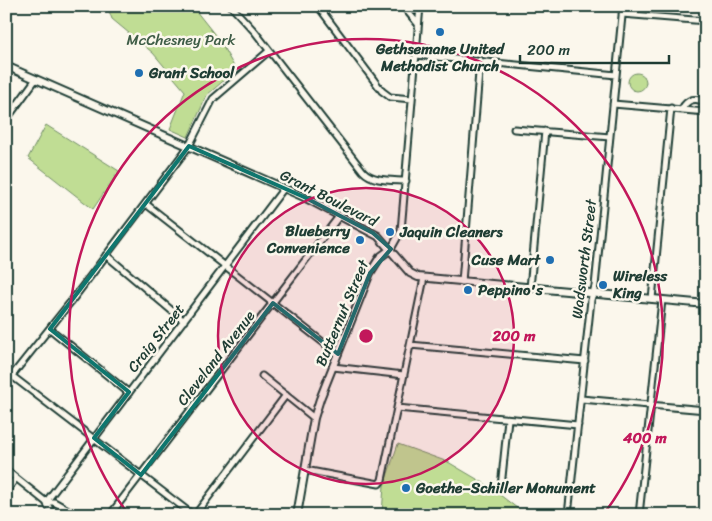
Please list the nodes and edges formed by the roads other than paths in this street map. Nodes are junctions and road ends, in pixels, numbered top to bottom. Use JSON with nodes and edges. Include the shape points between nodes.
{"nodes":[{"id":1,"x":231,"y":6,"type":"edge"},
{"id":2,"x":318,"y":6,"type":"edge"},
{"id":3,"x":403,"y":6,"type":"edge"},
{"id":4,"x":420,"y":6,"type":"edge"},
{"id":5,"x":623,"y":6,"type":"edge"},
{"id":6,"x":622,"y":14,"type":"junction"},
{"id":7,"x":706,"y":21,"type":"edge"},
{"id":8,"x":418,"y":25,"type":"junction"},
{"id":9,"x":269,"y":51,"type":"junction"},
{"id":10,"x":416,"y":54,"type":"junction"},
{"id":11,"x":480,"y":60,"type":"junction"},
{"id":12,"x":6,"y":66,"type":"edge"},
{"id":13,"x":616,"y":75,"type":"junction"},
{"id":14,"x":36,"y":79,"type":"junction"},
{"id":15,"x":412,"y":98,"type":"junction"},
{"id":16,"x":613,"y":104,"type":"junction"},
{"id":17,"x":706,"y":104,"type":"edge"},
{"id":18,"x":671,"y":108,"type":"junction"},
{"id":19,"x":682,"y":109,"type":"junction"},
{"id":20,"x":706,"y":112,"type":"edge"},
{"id":21,"x":6,"y":120,"type":"edge"},
{"id":22,"x":514,"y":128,"type":"dead end"},
{"id":23,"x":546,"y":131,"type":"junction"},
{"id":24,"x":610,"y":138,"type":"junction"},
{"id":25,"x":189,"y":146,"type":"junction"},
{"id":26,"x":406,"y":180,"type":"junction"},
{"id":27,"x":284,"y":188,"type":"junction"},
{"id":28,"x":146,"y":204,"type":"junction"},
{"id":29,"x":340,"y":215,"type":"junction"},
{"id":30,"x":391,"y":249,"type":"junction"},
{"id":31,"x":106,"y":255,"type":"junction"},
{"id":32,"x":226,"y":266,"type":"junction"},
{"id":33,"x":424,"y":278,"type":"junction"},
{"id":34,"x":462,"y":282,"type":"junction"},
{"id":35,"x":530,"y":288,"type":"junction"},
{"id":36,"x":594,"y":293,"type":"junction"},
{"id":37,"x":652,"y":299,"type":"junction"},
{"id":38,"x":662,"y":300,"type":"junction"},
{"id":39,"x":273,"y":303,"type":"junction"},
{"id":40,"x":706,"y":304,"type":"edge"},
{"id":41,"x":184,"y":321,"type":"junction"},
{"id":42,"x":50,"y":329,"type":"junction"},
{"id":43,"x":410,"y":345,"type":"junction"},
{"id":44,"x":338,"y":354,"type":"junction"},
{"id":45,"x":584,"y":361,"type":"junction"},
{"id":46,"x":333,"y":367,"type":"junction"},
{"id":47,"x":404,"y":375,"type":"junction"},
{"id":48,"x":12,"y":376,"type":"junction"},
{"id":49,"x":262,"y":376,"type":"dead end"},
{"id":50,"x":6,"y":383,"type":"edge"},
{"id":51,"x":129,"y":392,"type":"junction"},
{"id":52,"x":286,"y":395,"type":"junction"},
{"id":53,"x":581,"y":399,"type":"junction"},
{"id":54,"x":651,"y":405,"type":"junction"},
{"id":55,"x":397,"y":408,"type":"junction"},
{"id":56,"x":706,"y":410,"type":"edge"},
{"id":57,"x":314,"y":418,"type":"junction"},
{"id":58,"x":508,"y":419,"type":"junction"},
{"id":59,"x":578,"y":425,"type":"junction"},
{"id":60,"x":94,"y":438,"type":"junction"},
{"id":61,"x":6,"y":470,"type":"edge"},
{"id":62,"x":305,"y":470,"type":"junction"},
{"id":63,"x":142,"y":475,"type":"junction"},
{"id":64,"x":16,"y":478,"type":"junction"},
{"id":65,"x":501,"y":487,"type":"dead end"},
{"id":66,"x":6,"y":492,"type":"edge"},
{"id":67,"x":46,"y":502,"type":"junction"},
{"id":68,"x":53,"y":515,"type":"edge"},
{"id":69,"x":77,"y":515,"type":"edge"},
{"id":70,"x":110,"y":515,"type":"edge"},
{"id":71,"x":194,"y":515,"type":"edge"},
{"id":72,"x":297,"y":515,"type":"edge"},
{"id":73,"x":568,"y":515,"type":"edge"},
{"id":74,"x":639,"y":515,"type":"edge"}],
"edges":[{"from":1,"to":9,"type":"street"},
{"from":2,"to":15,"type":"street","via":[[382,91],[390,97]]},
{"from":3,"to":8,"type":"street"},
{"from":4,"to":8,"type":"street","name":"Butternut Street"},
{"from":5,"to":6,"type":"street","name":"Wadsworth Street"},
{"from":6,"to":7,"type":"street"},
{"from":6,"to":13,"type":"street","name":"Wadsworth Street"},
{"from":8,"to":10,"type":"street","name":"Butternut Street"},
{"from":9,"to":25,"type":"street","via":[[217,94]]},
{"from":9,"to":26,"type":"street","via":[[368,176]]},
{"from":10,"to":11,"type":"street"},
{"from":10,"to":15,"type":"street","name":"Butternut Street"},
{"from":11,"to":13,"type":"street"},
{"from":11,"to":34,"type":"street"},
{"from":12,"to":14,"type":"street","name":"Grant Boulevard"},
{"from":13,"to":16,"type":"street","name":"Wadsworth Street"},
{"from":14,"to":21,"type":"street"},
{"from":14,"to":25,"type":"street","name":"Grant Boulevard"},
{"from":15,"to":26,"type":"street","name":"Butternut Street"},
{"from":16,"to":18,"type":"street"},
{"from":16,"to":24,"type":"street","name":"Wadsworth Street"},
{"from":17,"to":19,"type":"street","via":[[690,100]]},
{"from":18,"to":19,"type":"street"},
{"from":18,"to":37,"type":"street"},
{"from":19,"to":20,"type":"street"},
{"from":22,"to":23,"type":"street"},
{"from":23,"to":24,"type":"street"},
{"from":23,"to":35,"type":"street"},
{"from":24,"to":36,"type":"street","name":"Wadsworth Street"},
{"from":25,"to":27,"type":"street","name":"Grant Boulevard"},
{"from":25,"to":28,"type":"street"},
{"from":26,"to":30,"type":"street","name":"Butternut Street","via":[[401,231]]},
{"from":27,"to":29,"type":"street","name":"Grant Boulevard"},
{"from":27,"to":32,"type":"street","name":"Craig Street"},
{"from":28,"to":31,"type":"street"},
{"from":28,"to":32,"type":"street"},
{"from":29,"to":30,"type":"street","name":"Grant Boulevard","via":[[378,236]]},
{"from":29,"to":39,"type":"street","name":"Cleveland Avenue"},
{"from":30,"to":33,"type":"street","name":"Grant Boulevard","via":[[410,273]]},
{"from":30,"to":44,"type":"street","name":"Butternut Street","via":[[380,257],[370,273]]},
{"from":31,"to":41,"type":"street"},
{"from":31,"to":42,"type":"street"},
{"from":32,"to":39,"type":"street"},
{"from":32,"to":41,"type":"street","name":"Craig Street"},
{"from":33,"to":34,"type":"street","name":"Grant Boulevard"},
{"from":33,"to":43,"type":"street"},
{"from":34,"to":35,"type":"street","name":"Grant Boulevard"},
{"from":35,"to":36,"type":"street","name":"Grant Boulevard"},
{"from":36,"to":37,"type":"street","name":"Grant Boulevard"},
{"from":36,"to":45,"type":"street","name":"Wadsworth Street"},
{"from":37,"to":38,"type":"street","name":"Grant Boulevard"},
{"from":38,"to":40,"type":"street","name":"Grant Boulevard"},
{"from":38,"to":54,"type":"street"},
{"from":39,"to":44,"type":"street"},
{"from":39,"to":63,"type":"street","name":"Cleveland Avenue"},
{"from":41,"to":51,"type":"street","name":"Craig Street"},
{"from":42,"to":48,"type":"street"},
{"from":42,"to":51,"type":"street"},
{"from":43,"to":45,"type":"street"},
{"from":43,"to":47,"type":"street"},
{"from":44,"to":46,"type":"street","name":"Butternut Street"},
{"from":45,"to":53,"type":"street","name":"Wadsworth Street"},
{"from":46,"to":47,"type":"street"},
{"from":46,"to":57,"type":"street","name":"Butternut Street"},
{"from":47,"to":55,"type":"street"},
{"from":48,"to":50,"type":"street"},
{"from":48,"to":60,"type":"street"},
{"from":49,"to":52,"type":"street"},
{"from":51,"to":60,"type":"street","name":"Craig Street"},
{"from":52,"to":57,"type":"street"},
{"from":52,"to":71,"type":"street"},
{"from":53,"to":54,"type":"street"},
{"from":53,"to":59,"type":"street","name":"Wadsworth Street"},
{"from":54,"to":56,"type":"street"},
{"from":54,"to":74,"type":"street"},
{"from":55,"to":58,"type":"street"},
{"from":55,"to":62,"type":"street","via":[[385,474],[379,484]]},
{"from":57,"to":62,"type":"street","name":"Butternut Street"},
{"from":58,"to":59,"type":"street"},
{"from":58,"to":65,"type":"street"},
{"from":59,"to":73,"type":"street","name":"Wadsworth Street"},
{"from":60,"to":63,"type":"street"},
{"from":60,"to":67,"type":"street","name":"Craig Street"},
{"from":61,"to":64,"type":"street"},
{"from":62,"to":72,"type":"street","name":"Butternut Street"},
{"from":63,"to":70,"type":"street","name":"Cleveland Avenue"},
{"from":63,"to":71,"type":"street"},
{"from":64,"to":66,"type":"street"},
{"from":64,"to":67,"type":"street"},
{"from":67,"to":68,"type":"street"},
{"from":67,"to":69,"type":"street","via":[[54,502]]}]}
